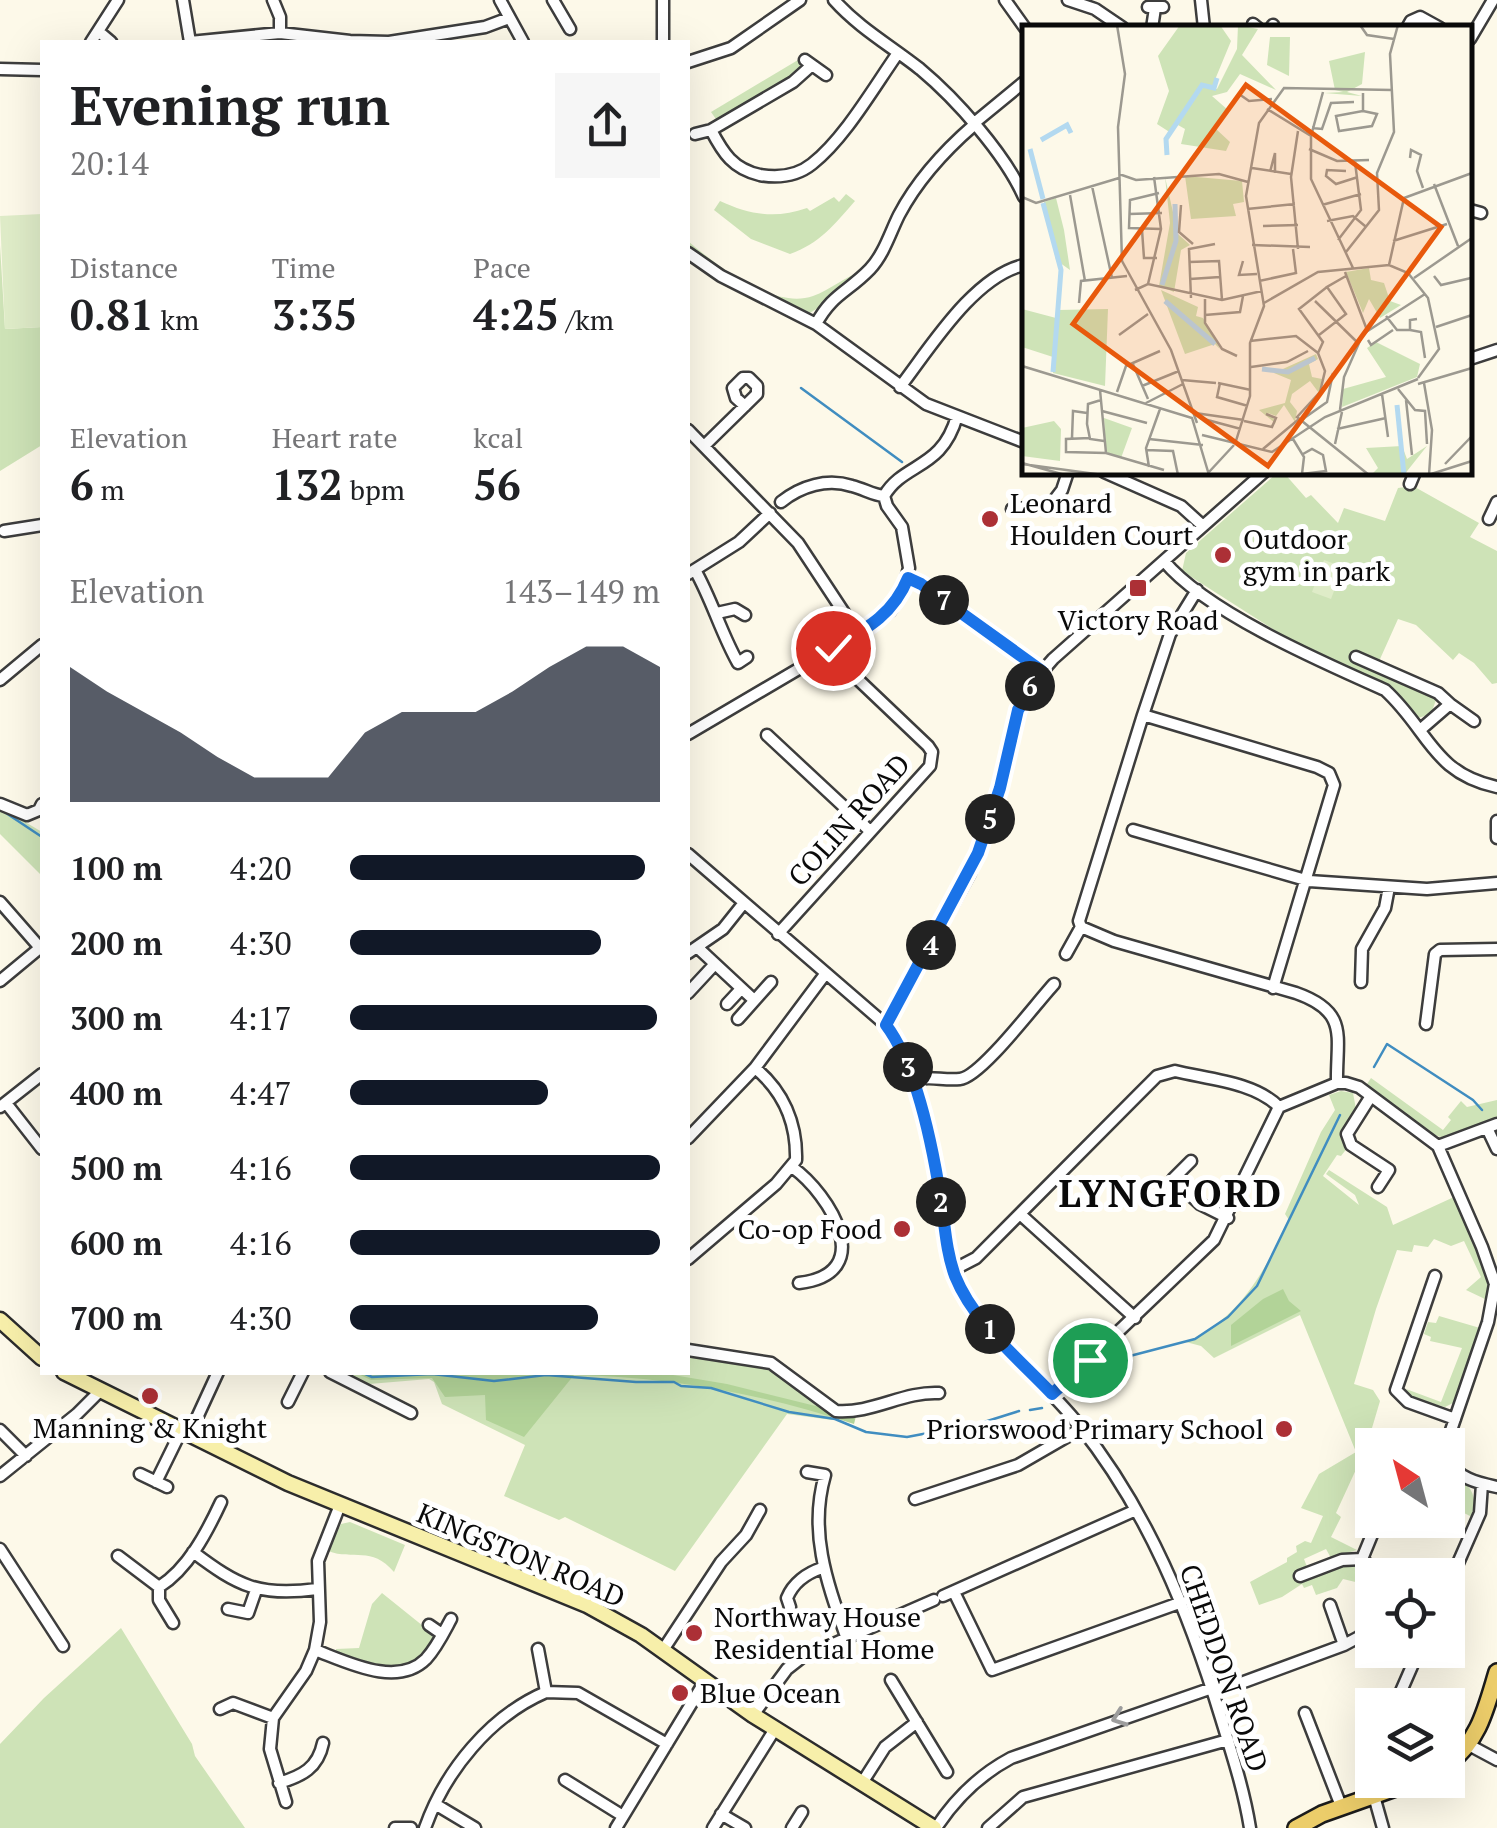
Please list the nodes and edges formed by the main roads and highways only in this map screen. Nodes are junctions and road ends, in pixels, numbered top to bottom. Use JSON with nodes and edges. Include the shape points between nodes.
{"nodes":[{"id":1,"x":1497,"y":1672,"type":"edge"},
{"id":2,"x":1465,"y":1749,"type":"edge"},
{"id":3,"x":1367,"y":1798,"type":"edge"},
{"id":4,"x":1296,"y":1828,"type":"edge"}],
"edges":[{"from":1,"to":2,"type":"main road"},
{"from":3,"to":4,"type":"main road"}]}
